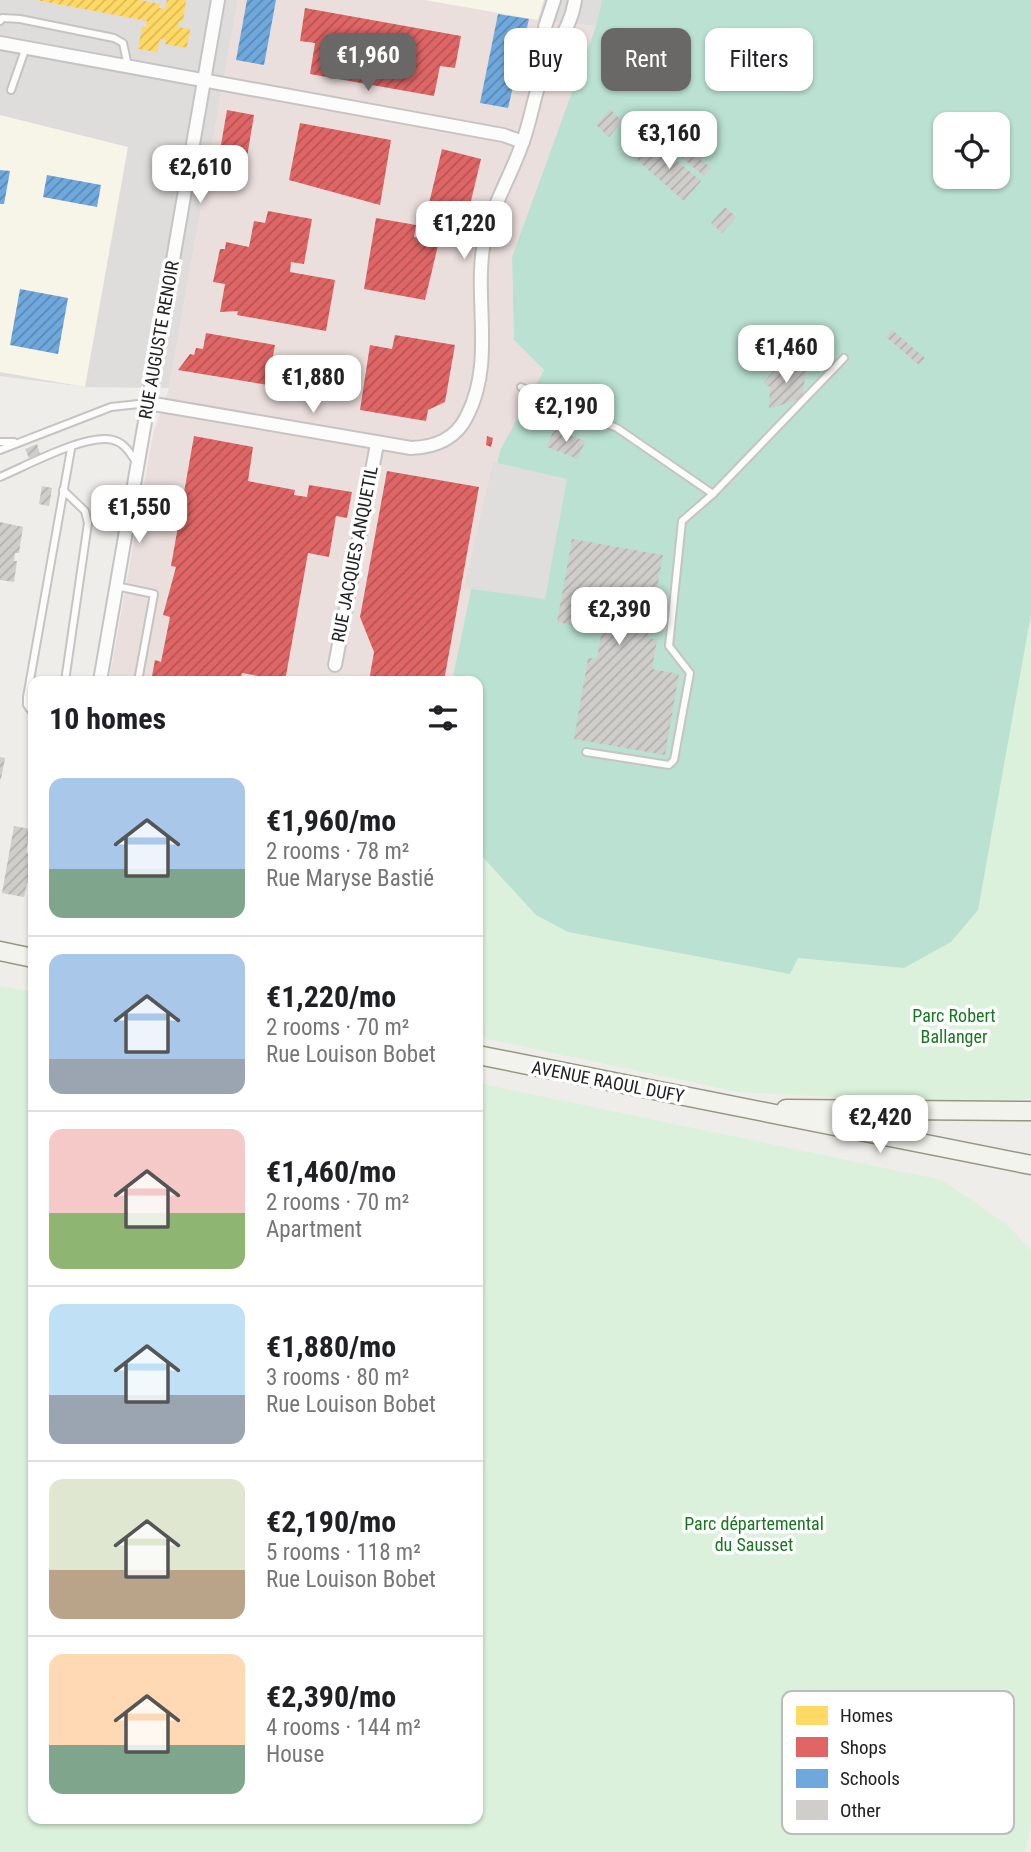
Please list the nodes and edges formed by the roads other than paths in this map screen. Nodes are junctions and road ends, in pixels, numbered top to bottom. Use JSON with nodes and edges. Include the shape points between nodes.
{"nodes":[{"id":1,"x":218,"y":0,"type":"edge"},
{"id":2,"x":554,"y":0,"type":"edge"},
{"id":3,"x":575,"y":0,"type":"edge"},
{"id":4,"x":0,"y":21,"type":"edge"},
{"id":5,"x":545,"y":28,"type":"edge"},
{"id":6,"x":565,"y":28,"type":"edge"},
{"id":7,"x":0,"y":43,"type":"edge"},
{"id":8,"x":26,"y":47,"type":"junction"},
{"id":9,"x":128,"y":66,"type":"junction"},
{"id":10,"x":204,"y":80,"type":"junction"},
{"id":11,"x":11,"y":90,"type":"dead end"},
{"id":12,"x":538,"y":91,"type":"edge"},
{"id":13,"x":523,"y":142,"type":"junction"},
{"id":14,"x":844,"y":358,"type":"dead end"},
{"id":15,"x":521,"y":387,"type":"dead end"},
{"id":16,"x":148,"y":403,"type":"junction"},
{"id":17,"x":0,"y":442,"type":"edge"},
{"id":18,"x":20,"y":442,"type":"junction"},
{"id":19,"x":377,"y":444,"type":"junction"},
{"id":20,"x":71,"y":449,"type":"junction"},
{"id":21,"x":0,"y":450,"type":"edge"},
{"id":22,"x":136,"y":462,"type":"junction"},
{"id":23,"x":0,"y":477,"type":"edge"},
{"id":24,"x":63,"y":490,"type":"junction"},
{"id":25,"x":713,"y":494,"type":"junction"},
{"id":26,"x":116,"y":586,"type":"junction"},
{"id":27,"x":335,"y":665,"type":"dead end"},
{"id":28,"x":31,"y":676,"type":"edge"},
{"id":29,"x":66,"y":676,"type":"edge"},
{"id":30,"x":101,"y":676,"type":"edge"},
{"id":31,"x":139,"y":676,"type":"edge"},
{"id":32,"x":586,"y":752,"type":"dead end"},
{"id":33,"x":0,"y":951,"type":"edge"},
{"id":34,"x":28,"y":957,"type":"edge"},
{"id":35,"x":483,"y":1056,"type":"edge"},
{"id":36,"x":739,"y":1108,"type":"junction"},
{"id":37,"x":1031,"y":1111,"type":"edge"},
{"id":38,"x":1031,"y":1165,"type":"edge"}],
"edges":[{"from":1,"to":10,"type":"street","name":"RUE AUGUSTE RENOIR"},
{"from":2,"to":5,"type":"street"},
{"from":3,"to":6,"type":"street"},
{"from":4,"to":9,"type":"lane","via":[[20,19],[114,38],[123,43]]},
{"from":7,"to":8,"type":"street"},
{"from":8,"to":9,"type":"street"},
{"from":8,"to":11,"type":"lane"},
{"from":9,"to":10,"type":"street"},
{"from":10,"to":13,"type":"street"},
{"from":10,"to":16,"type":"street","name":"RUE AUGUSTE RENOIR"},
{"from":12,"to":13,"type":"street"},
{"from":13,"to":19,"type":"street","via":[[485,239],[480,271],[482,353],[467,417],[453,436],[433,445]]},
{"from":14,"to":25,"type":"lane"},
{"from":15,"to":25,"type":"lane","via":[[617,428]]},
{"from":16,"to":18,"type":"lane","via":[[111,407]]},
{"from":16,"to":19,"type":"street"},
{"from":16,"to":22,"type":"street","name":"RUE AUGUSTE RENOIR"},
{"from":17,"to":18,"type":"lane"},
{"from":18,"to":21,"type":"lane"},
{"from":19,"to":27,"type":"street","name":"RUE JACQUES ANQUETIL"},
{"from":20,"to":22,"type":"lane","via":[[91,441],[115,440],[127,447]]},
{"from":20,"to":23,"type":"lane"},
{"from":20,"to":24,"type":"lane"},
{"from":22,"to":26,"type":"street","name":"RUE AUGUSTE RENOIR"},
{"from":24,"to":28,"type":"lane"},
{"from":24,"to":29,"type":"lane","via":[[85,511],[88,523]]},
{"from":25,"to":32,"type":"lane","via":[[682,521],[669,646],[690,673],[674,760],[669,765]]},
{"from":26,"to":30,"type":"street","name":"RUE AUGUSTE RENOIR"},
{"from":26,"to":31,"type":"lane","via":[[154,594]]},
{"from":33,"to":34,"type":"main road"},
{"from":35,"to":36,"type":"main road","name":"AVENUE RAOUL DUFY"},
{"from":36,"to":37,"type":"main road","name":"AVENUE RAOUL DUFY"},
{"from":36,"to":38,"type":"main road","name":"AVENUE RAOUL DUFY"}]}
